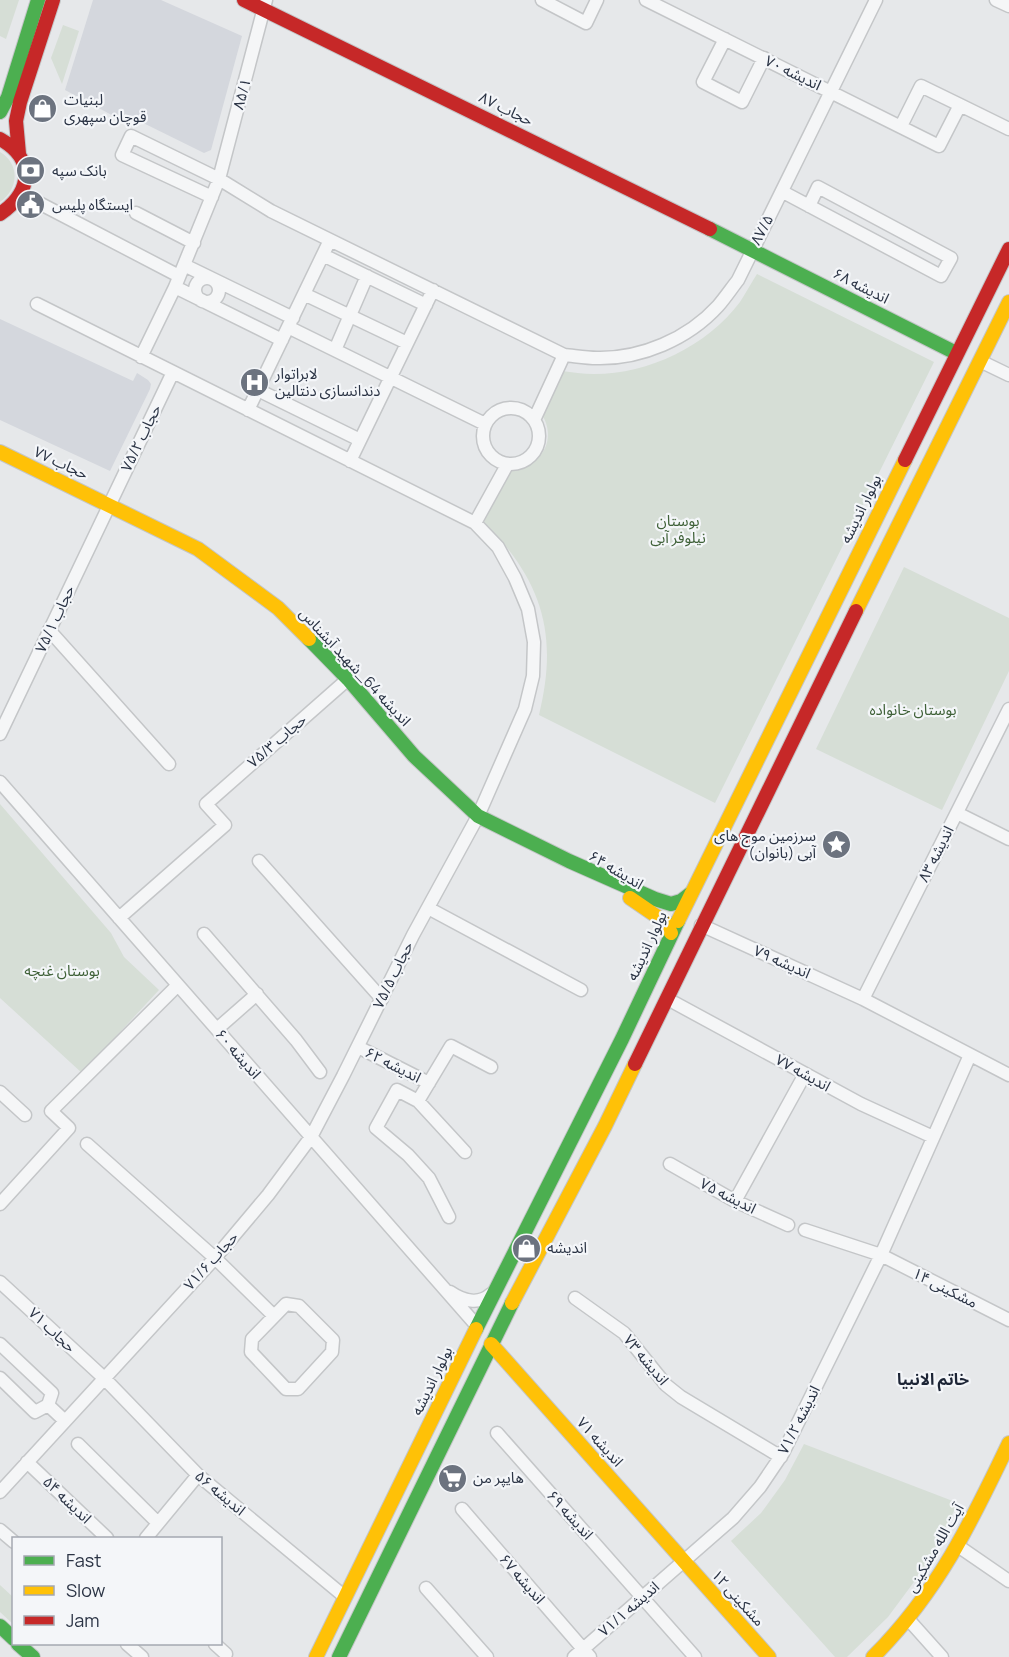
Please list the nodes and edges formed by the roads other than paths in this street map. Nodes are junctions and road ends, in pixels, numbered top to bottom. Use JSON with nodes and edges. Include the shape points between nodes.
{"nodes":[{"id":1,"x":38,"y":0,"type":"edge"},
{"id":2,"x":53,"y":0,"type":"edge"},
{"id":3,"x":244,"y":0,"type":"edge"},
{"id":4,"x":542,"y":0,"type":"edge"},
{"id":5,"x":597,"y":0,"type":"edge"},
{"id":6,"x":646,"y":0,"type":"edge"},
{"id":7,"x":876,"y":0,"type":"edge"},
{"id":8,"x":996,"y":0,"type":"edge"},
{"id":9,"x":265,"y":4,"type":"edge"},
{"id":10,"x":1009,"y":6,"type":"edge"},
{"id":11,"x":725,"y":39,"type":"junction"},
{"id":12,"x":764,"y":58,"type":"junction"},
{"id":13,"x":831,"y":91,"type":"junction"},
{"id":14,"x":960,"y":105,"type":"junction"},
{"id":15,"x":0,"y":112,"type":"edge"},
{"id":16,"x":901,"y":126,"type":"junction"},
{"id":17,"x":1009,"y":129,"type":"edge"},
{"id":18,"x":0,"y":140,"type":"edge"},
{"id":19,"x":20,"y":154,"type":"junction"},
{"id":20,"x":219,"y":179,"type":"junction"},
{"id":21,"x":783,"y":192,"type":"junction"},
{"id":22,"x":212,"y":197,"type":"junction"},
{"id":23,"x":39,"y":203,"type":"dead end"},
{"id":24,"x":808,"y":206,"type":"junction"},
{"id":25,"x":136,"y":213,"type":"dead end"},
{"id":26,"x":0,"y":214,"type":"edge"},
{"id":27,"x":330,"y":240,"type":"junction"},
{"id":28,"x":194,"y":243,"type":"junction"},
{"id":29,"x":1009,"y":249,"type":"edge"},
{"id":30,"x":752,"y":250,"type":"junction"},
{"id":31,"x":323,"y":255,"type":"junction"},
{"id":32,"x":180,"y":276,"type":"junction"},
{"id":33,"x":367,"y":276,"type":"junction"},
{"id":34,"x":214,"y":280,"type":"junction"},
{"id":35,"x":433,"y":291,"type":"junction"},
{"id":36,"x":304,"y":294,"type":"junction"},
{"id":37,"x":203,"y":302,"type":"junction"},
{"id":38,"x":1009,"y":302,"type":"edge"},
{"id":39,"x":38,"y":304,"type":"dead end"},
{"id":40,"x":426,"y":305,"type":"junction"},
{"id":41,"x":351,"y":317,"type":"junction"},
{"id":42,"x":290,"y":323,"type":"junction"},
{"id":43,"x":282,"y":340,"type":"junction"},
{"id":44,"x":407,"y":343,"type":"junction"},
{"id":45,"x":335,"y":350,"type":"junction"},
{"id":46,"x":956,"y":352,"type":"junction"},
{"id":47,"x":564,"y":355,"type":"junction"},
{"id":48,"x":141,"y":357,"type":"junction"},
{"id":49,"x":980,"y":361,"type":"junction"},
{"id":50,"x":173,"y":372,"type":"junction"},
{"id":51,"x":1009,"y":375,"type":"edge"},
{"id":52,"x":391,"y":378,"type":"junction"},
{"id":53,"x":258,"y":390,"type":"junction"},
{"id":54,"x":248,"y":410,"type":"junction"},
{"id":55,"x":534,"y":420,"type":"junction"},
{"id":56,"x":485,"y":424,"type":"junction"},
{"id":57,"x":360,"y":440,"type":"junction"},
{"id":58,"x":0,"y":452,"type":"edge"},
{"id":59,"x":350,"y":461,"type":"junction"},
{"id":60,"x":507,"y":465,"type":"junction"},
{"id":61,"x":109,"y":504,"type":"junction"},
{"id":62,"x":475,"y":523,"type":"junction"},
{"id":63,"x":49,"y":630,"type":"junction"},
{"id":64,"x":348,"y":679,"type":"junction"},
{"id":65,"x":1009,"y":709,"type":"edge"},
{"id":66,"x":0,"y":734,"type":"edge"},
{"id":67,"x":169,"y":764,"type":"dead end"},
{"id":68,"x":0,"y":782,"type":"edge"},
{"id":69,"x":957,"y":813,"type":"junction"},
{"id":70,"x":478,"y":816,"type":"junction"},
{"id":71,"x":1009,"y":839,"type":"edge"},
{"id":72,"x":259,"y":861,"type":"dead end"},
{"id":73,"x":569,"y":861,"type":"junction"},
{"id":74,"x":690,"y":894,"type":"junction"},
{"id":75,"x":428,"y":908,"type":"junction"},
{"id":76,"x":119,"y":918,"type":"junction"},
{"id":77,"x":701,"y":925,"type":"junction"},
{"id":78,"x":671,"y":933,"type":"junction"},
{"id":79,"x":204,"y":934,"type":"dead end"},
{"id":80,"x":178,"y":985,"type":"junction"},
{"id":81,"x":581,"y":990,"type":"dead end"},
{"id":82,"x":257,"y":994,"type":"junction"},
{"id":83,"x":381,"y":999,"type":"junction"},
{"id":84,"x":863,"y":999,"type":"junction"},
{"id":85,"x":675,"y":1003,"type":"dead end"},
{"id":86,"x":217,"y":1029,"type":"junction"},
{"id":87,"x":622,"y":1039,"type":"junction"},
{"id":88,"x":358,"y":1047,"type":"junction"},
{"id":89,"x":643,"y":1048,"type":"junction"},
{"id":90,"x":970,"y":1055,"type":"junction"},
{"id":91,"x":491,"y":1066,"type":"dead end"},
{"id":92,"x":320,"y":1072,"type":"dead end"},
{"id":93,"x":805,"y":1074,"type":"junction"},
{"id":94,"x":1009,"y":1075,"type":"edge"},
{"id":95,"x":429,"y":1083,"type":"junction"},
{"id":96,"x":0,"y":1092,"type":"edge"},
{"id":97,"x":418,"y":1101,"type":"junction"},
{"id":98,"x":25,"y":1115,"type":"dead end"},
{"id":99,"x":311,"y":1137,"type":"junction"},
{"id":100,"x":933,"y":1137,"type":"junction"},
{"id":101,"x":87,"y":1144,"type":"dead end"},
{"id":102,"x":465,"y":1152,"type":"dead end"},
{"id":103,"x":670,"y":1164,"type":"dead end"},
{"id":104,"x":735,"y":1201,"type":"junction"},
{"id":105,"x":0,"y":1204,"type":"edge"},
{"id":106,"x":449,"y":1217,"type":"dead end"},
{"id":107,"x":788,"y":1225,"type":"dead end"},
{"id":108,"x":805,"y":1230,"type":"dead end"},
{"id":109,"x":881,"y":1255,"type":"junction"},
{"id":110,"x":215,"y":1258,"type":"junction"},
{"id":111,"x":0,"y":1282,"type":"edge"},
{"id":112,"x":445,"y":1289,"type":"junction"},
{"id":113,"x":494,"y":1291,"type":"junction"},
{"id":114,"x":574,"y":1298,"type":"dead end"},
{"id":115,"x":274,"y":1316,"type":"junction"},
{"id":116,"x":1009,"y":1320,"type":"edge"},
{"id":117,"x":477,"y":1326,"type":"junction"},
{"id":118,"x":0,"y":1344,"type":"edge"},
{"id":119,"x":491,"y":1344,"type":"junction"},
{"id":120,"x":0,"y":1378,"type":"edge"},
{"id":121,"x":104,"y":1378,"type":"junction"},
{"id":122,"x":48,"y":1405,"type":"junction"},
{"id":123,"x":65,"y":1421,"type":"junction"},
{"id":124,"x":497,"y":1433,"type":"dead end"},
{"id":125,"x":1009,"y":1443,"type":"edge"},
{"id":126,"x":78,"y":1444,"type":"dead end"},
{"id":127,"x":781,"y":1457,"type":"junction"},
{"id":128,"x":27,"y":1462,"type":"junction"},
{"id":129,"x":1004,"y":1468,"type":"edge"},
{"id":130,"x":198,"y":1475,"type":"junction"},
{"id":131,"x":0,"y":1492,"type":"edge"},
{"id":132,"x":462,"y":1509,"type":"dead end"},
{"id":133,"x":158,"y":1523,"type":"junction"},
{"id":134,"x":0,"y":1530,"type":"edge"},
{"id":135,"x":105,"y":1537,"type":"edge"},
{"id":136,"x":148,"y":1537,"type":"edge"},
{"id":137,"x":12,"y":1540,"type":"edge"},
{"id":138,"x":958,"y":1546,"type":"junction"},
{"id":139,"x":683,"y":1561,"type":"junction"},
{"id":140,"x":1009,"y":1581,"type":"edge"},
{"id":141,"x":426,"y":1588,"type":"dead end"},
{"id":142,"x":345,"y":1597,"type":"junction"},
{"id":143,"x":643,"y":1597,"type":"junction"},
{"id":144,"x":908,"y":1619,"type":"junction"},
{"id":145,"x":0,"y":1626,"type":"edge"},
{"id":146,"x":12,"y":1637,"type":"edge"},
{"id":147,"x":19,"y":1645,"type":"edge"},
{"id":148,"x":128,"y":1645,"type":"edge"},
{"id":149,"x":216,"y":1645,"type":"edge"},
{"id":150,"x":226,"y":1654,"type":"dead end"},
{"id":151,"x":582,"y":1654,"type":"edge"},
{"id":152,"x":33,"y":1657,"type":"edge"},
{"id":153,"x":142,"y":1657,"type":"edge"},
{"id":154,"x":316,"y":1657,"type":"edge"},
{"id":155,"x":339,"y":1657,"type":"edge"},
{"id":156,"x":487,"y":1657,"type":"edge"},
{"id":157,"x":694,"y":1657,"type":"edge"},
{"id":158,"x":769,"y":1657,"type":"edge"},
{"id":159,"x":873,"y":1657,"type":"edge"},
{"id":160,"x":942,"y":1657,"type":"edge"}],
"edges":[{"from":1,"to":15,"type":"main road"},
{"from":2,"to":19,"type":"main road","via":[[20,102],[16,121]]},
{"from":3,"to":9,"type":"main road","name":"حجاب ۸۷"},
{"from":4,"to":5,"type":"street","via":[[586,23]]},
{"from":6,"to":11,"type":"street","name":"اندیشه ۷۰"},
{"from":7,"to":13,"type":"street","name":"۸۷/۵"},
{"from":8,"to":10,"type":"street"},
{"from":9,"to":20,"type":"street","name":"۸۵/۱"},
{"from":9,"to":30,"type":"main road","name":"حجاب ۸۷"},
{"from":11,"to":12,"type":"street","name":"اندیشه ۷۰"},
{"from":11,"to":12,"type":"street","via":[[703,82],[741,102]]},
{"from":12,"to":13,"type":"street","name":"اندیشه ۷۰"},
{"from":13,"to":16,"type":"street","name":"اندیشه ۷۰"},
{"from":13,"to":21,"type":"street","name":"۸۷/۵"},
{"from":14,"to":16,"type":"street","via":[[921,86]]},
{"from":14,"to":16,"type":"street","name":"اندیشه ۷۰","via":[[939,146]]},
{"from":14,"to":17,"type":"street"},
{"from":18,"to":19,"type":"main road"},
{"from":19,"to":26,"type":"main road","via":[[26,184],[16,203]]},
{"from":20,"to":22,"type":"street","name":"۸۵/۱"},
{"from":20,"to":22,"type":"street","via":[[131,136],[122,155]]},
{"from":20,"to":27,"type":"street","via":[[271,211]]},
{"from":21,"to":24,"type":"street"},
{"from":21,"to":30,"type":"street","name":"۸۷/۵"},
{"from":22,"to":28,"type":"street","name":"۸۵/۱"},
{"from":23,"to":32,"type":"street"},
{"from":24,"to":24,"type":"street","via":[[941,276],[951,258],[818,187]]},
{"from":25,"to":28,"type":"street"},
{"from":27,"to":31,"type":"street"},
{"from":27,"to":35,"type":"street"},
{"from":28,"to":32,"type":"street","name":"۸۵/۱"},
{"from":29,"to":46,"type":"main road","name":"بولوار اندیشه"},
{"from":30,"to":46,"type":"main road","name":"اندیشه ۶۸"},
{"from":30,"to":47,"type":"street","name":"۸۷/۵","via":[[738,280],[717,307],[692,329],[663,345],[631,355]]},
{"from":31,"to":33,"type":"street"},
{"from":31,"to":36,"type":"street"},
{"from":32,"to":34,"type":"street"},
{"from":32,"to":37,"type":"street"},
{"from":32,"to":48,"type":"street","name":"۸۵/۱"},
{"from":33,"to":40,"type":"street"},
{"from":33,"to":41,"type":"street"},
{"from":34,"to":37,"type":"street","via":[[219,286],[217,297]]},
{"from":34,"to":37,"type":"street","via":[[206,277],[196,284],[195,292]]},
{"from":34,"to":42,"type":"street"},
{"from":35,"to":40,"type":"street"},
{"from":35,"to":47,"type":"street"},
{"from":36,"to":41,"type":"street"},
{"from":36,"to":42,"type":"street"},
{"from":37,"to":43,"type":"street"},
{"from":38,"to":49,"type":"main road"},
{"from":39,"to":48,"type":"street","name":"حجاب ۷۵/۵"},
{"from":40,"to":44,"type":"street"},
{"from":41,"to":44,"type":"street"},
{"from":41,"to":45,"type":"street"},
{"from":42,"to":43,"type":"street"},
{"from":42,"to":45,"type":"street"},
{"from":43,"to":53,"type":"street"},
{"from":44,"to":52,"type":"street"},
{"from":45,"to":52,"type":"street"},
{"from":46,"to":74,"type":"main road","name":"بولوار اندیشه"},
{"from":47,"to":55,"type":"street"},
{"from":48,"to":50,"type":"street","name":"حجاب ۷۵/۵"},
{"from":49,"to":51,"type":"street"},
{"from":49,"to":77,"type":"main road"},
{"from":50,"to":54,"type":"street","name":"حجاب ۷۵/۵"},
{"from":50,"to":61,"type":"street","name":"حجاب ۷۵/۲"},
{"from":52,"to":56,"type":"street"},
{"from":52,"to":57,"type":"street"},
{"from":53,"to":54,"type":"street"},
{"from":53,"to":57,"type":"street"},
{"from":54,"to":59,"type":"street","name":"حجاب ۷۵/۵"},
{"from":55,"to":56,"type":"street","via":[[525,411],[514,408],[494,413]]},
{"from":55,"to":60,"type":"street","via":[[539,439],[536,451],[518,464]]},
{"from":56,"to":60,"type":"street","via":[[483,444],[496,461]]},
{"from":57,"to":59,"type":"street"},
{"from":58,"to":61,"type":"main road","name":"حجاب ۷۷"},
{"from":59,"to":62,"type":"street","name":"حجاب ۷۵/۵"},
{"from":60,"to":62,"type":"street"},
{"from":61,"to":63,"type":"street","name":"حجاب ۷۵/۱"},
{"from":61,"to":64,"type":"main road","name":"اندیشه 64_شهید آبشناس","via":[[198,549],[278,608]]},
{"from":62,"to":70,"type":"street","name":"حجاب ۷۵/۵","via":[[498,547],[515,578],[528,609],[534,642],[525,709]]},
{"from":63,"to":66,"type":"street","name":"حجاب ۷۵/۱"},
{"from":63,"to":67,"type":"street"},
{"from":64,"to":70,"type":"main road","name":"اندیشه 64_شهید آبشناس","via":[[414,756]]},
{"from":64,"to":76,"type":"street","name":"حجاب ۷۵/۳","via":[[206,804],[225,825]]},
{"from":65,"to":69,"type":"street","name":"اندیشه ۸۳"},
{"from":68,"to":76,"type":"street","name":"اندیشه ۶۰"},
{"from":69,"to":71,"type":"street"},
{"from":69,"to":84,"type":"street","name":"اندیشه ۸۳"},
{"from":70,"to":73,"type":"main road","name":"اندیشه 64_شهید آبشناس"},
{"from":70,"to":75,"type":"street","name":"حجاب ۷۵/۵"},
{"from":72,"to":83,"type":"street"},
{"from":73,"to":74,"type":"main road","via":[[671,904]]},
{"from":73,"to":78,"type":"main road","name":"اندیشه ۶۴","via":[[650,910]]},
{"from":74,"to":78,"type":"main road","name":"بولوار اندیشه"},
{"from":75,"to":81,"type":"street"},
{"from":75,"to":83,"type":"street","name":"حجاب ۷۵/۵"},
{"from":76,"to":80,"type":"street","name":"اندیشه ۶۰"},
{"from":77,"to":84,"type":"street","name":"اندیشه ۷۹"},
{"from":77,"to":89,"type":"main road"},
{"from":78,"to":87,"type":"main road","name":"بولوار اندیشه"},
{"from":79,"to":82,"type":"street"},
{"from":80,"to":86,"type":"street","name":"اندیشه ۶۰"},
{"from":80,"to":105,"type":"street","via":[[51,1112],[69,1128]]},
{"from":82,"to":86,"type":"street"},
{"from":82,"to":92,"type":"street"},
{"from":83,"to":88,"type":"street","name":"حجاب ۷۵/۵"},
{"from":84,"to":90,"type":"street","name":"اندیشه ۷۹"},
{"from":85,"to":93,"type":"street","name":"اندیشه ۷۷"},
{"from":86,"to":99,"type":"street","name":"اندیشه ۶۰"},
{"from":87,"to":89,"type":"main road"},
{"from":87,"to":113,"type":"main road","name":"بولوار اندیشه"},
{"from":88,"to":95,"type":"street","name":"اندیشه ۶۲"},
{"from":88,"to":99,"type":"street","name":"حجاب ۷۵/۵"},
{"from":89,"to":119,"type":"main road"},
{"from":90,"to":94,"type":"street","name":"اندیشه ۷۹"},
{"from":90,"to":100,"type":"street","name":"اندیشه ۷۱/۲"},
{"from":91,"to":95,"type":"street","via":[[451,1046]]},
{"from":93,"to":100,"type":"street","name":"اندیشه ۷۷"},
{"from":93,"to":104,"type":"street"},
{"from":95,"to":97,"type":"street"},
{"from":96,"to":98,"type":"street"},
{"from":97,"to":102,"type":"street"},
{"from":97,"to":106,"type":"street","via":[[397,1090],[376,1128],[429,1178]]},
{"from":99,"to":110,"type":"street","name":"حجاب ۷۱/۶"},
{"from":99,"to":112,"type":"street","name":"اندیشه ۶۰"},
{"from":100,"to":109,"type":"street","name":"اندیشه ۷۱/۲"},
{"from":101,"to":110,"type":"street"},
{"from":103,"to":104,"type":"street","name":"اندیشه ۷۵"},
{"from":104,"to":107,"type":"street","name":"اندیشه ۷۵"},
{"from":108,"to":109,"type":"street","name":"مشکینی ۱۴"},
{"from":109,"to":116,"type":"street","name":"مشکینی ۱۴"},
{"from":109,"to":127,"type":"street","name":"اندیشه ۷۱/۲"},
{"from":110,"to":115,"type":"street"},
{"from":110,"to":121,"type":"street","name":"حجاب ۷۱/۶"},
{"from":111,"to":121,"type":"street","name":"حجاب ۷۱"},
{"from":112,"to":113,"type":"street","via":[[477,1302]]},
{"from":112,"to":117,"type":"street","name":"اندیشه ۶۰"},
{"from":113,"to":117,"type":"main road","name":"بولوار اندیشه"},
{"from":114,"to":127,"type":"street","name":"اندیشه ۷۳","via":[[624,1333],[666,1385],[681,1397]]},
{"from":115,"to":115,"type":"street","via":[[252,1339],[251,1352],[286,1389],[298,1389],[332,1352],[333,1340],[299,1306],[286,1304]]},
{"from":117,"to":142,"type":"main road","name":"بولوار اندیشه"},
{"from":118,"to":122,"type":"street","via":[[52,1393]]},
{"from":119,"to":139,"type":"main road","name":"اندیشه ۷۱"},
{"from":119,"to":155,"type":"main road"},
{"from":120,"to":122,"type":"street","via":[[35,1412]]},
{"from":121,"to":123,"type":"street","name":"حجاب ۷۱/۶"},
{"from":121,"to":130,"type":"street","name":"اندیشه ۵۶"},
{"from":122,"to":123,"type":"street"},
{"from":123,"to":128,"type":"street","name":"حجاب ۷۱/۶"},
{"from":124,"to":143,"type":"street","name":"اندیشه ۶۹"},
{"from":125,"to":129,"type":"main road","name":"آیت الله مشکینی"},
{"from":126,"to":133,"type":"street"},
{"from":127,"to":139,"type":"street","name":"اندیشه ۷۱/۲","via":[[733,1518]]},
{"from":128,"to":131,"type":"street","name":"حجاب ۷۱/۶"},
{"from":128,"to":135,"type":"street","name":"اندیشه ۵۴"},
{"from":129,"to":138,"type":"main road","name":"آیت الله مشکینی"},
{"from":130,"to":133,"type":"street"},
{"from":130,"to":142,"type":"street","name":"اندیشه ۵۶"},
{"from":132,"to":151,"type":"street","name":"اندیشه ۶۷"},
{"from":133,"to":136,"type":"street"},
{"from":134,"to":137,"type":"street"},
{"from":138,"to":140,"type":"street"},
{"from":138,"to":144,"type":"main road","name":"آیت الله مشکینی"},
{"from":139,"to":143,"type":"street","name":"اندیشه ۷۱/۱"},
{"from":139,"to":158,"type":"main road","name":"مشکینی ۱۲"},
{"from":141,"to":156,"type":"street"},
{"from":142,"to":154,"type":"main road","name":"بولوار اندیشه"},
{"from":143,"to":151,"type":"street","name":"اندیشه ۷۱/۱"},
{"from":143,"to":157,"type":"street","name":"اندیشه ۶۹"},
{"from":144,"to":159,"type":"main road","name":"آیت الله مشکینی"},
{"from":144,"to":160,"type":"street"},
{"from":145,"to":146,"type":"main road"},
{"from":147,"to":152,"type":"main road"},
{"from":148,"to":153,"type":"street"},
{"from":149,"to":150,"type":"street"}]}
